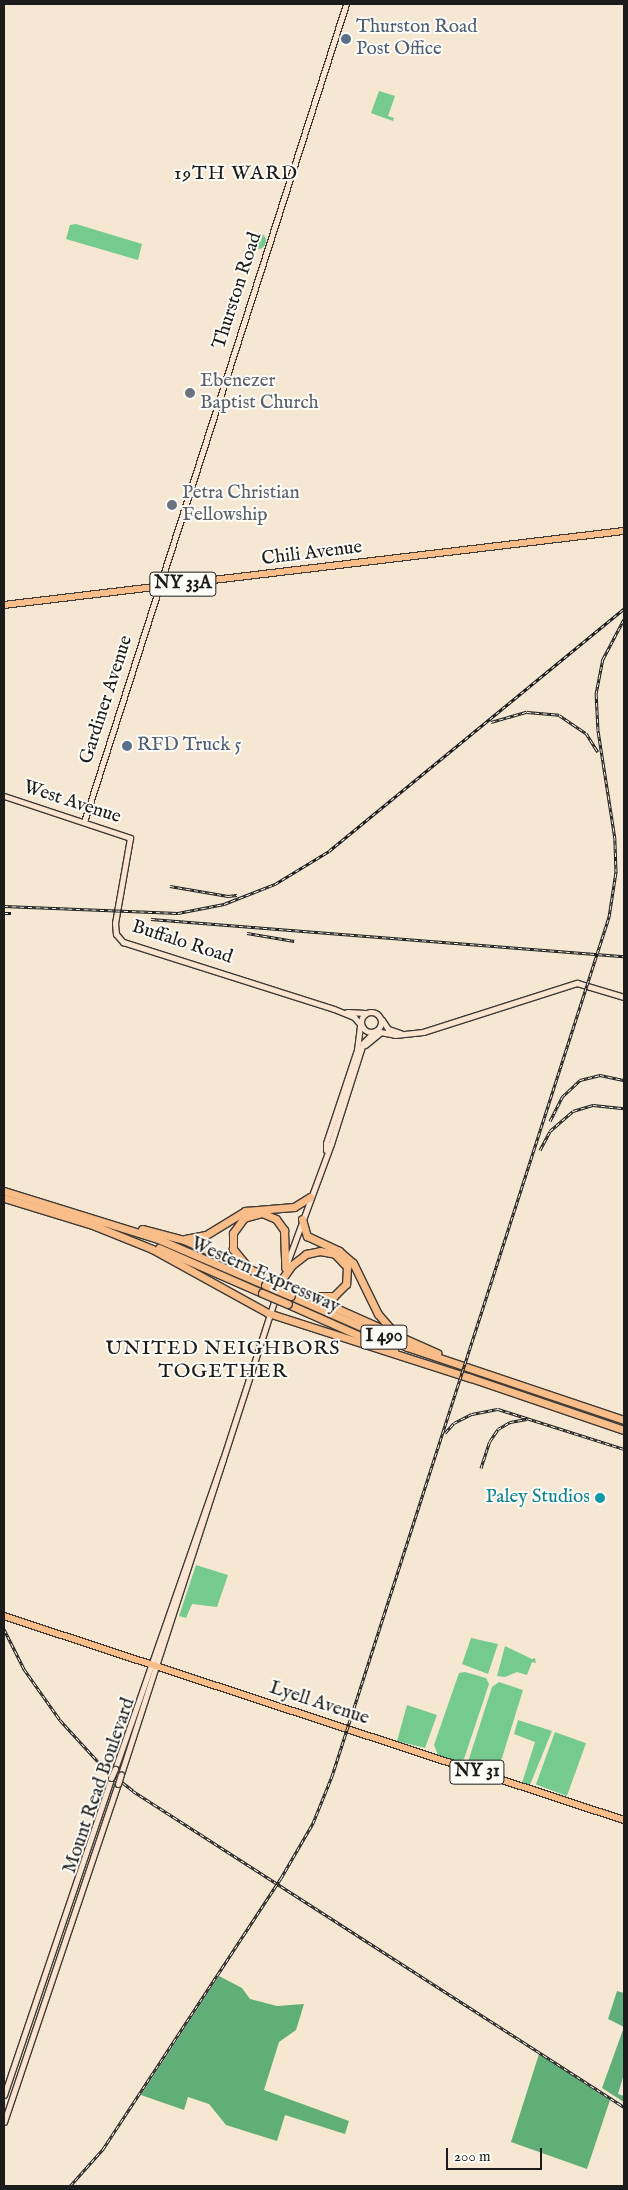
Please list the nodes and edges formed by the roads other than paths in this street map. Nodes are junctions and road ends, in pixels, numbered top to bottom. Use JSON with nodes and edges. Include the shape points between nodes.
{"nodes":[{"id":1,"x":346,"y":4,"type":"edge"},
{"id":2,"x":624,"y":531,"type":"edge"},
{"id":3,"x":159,"y":587,"type":"junction"},
{"id":4,"x":4,"y":605,"type":"edge"},
{"id":5,"x":4,"y":796,"type":"edge"},
{"id":6,"x":84,"y":822,"type":"junction"},
{"id":7,"x":130,"y":838,"type":"joint"},
{"id":8,"x":624,"y":997,"type":"edge"},
{"id":9,"x":334,"y":1009,"type":"junction"},
{"id":10,"x":365,"y":1013,"type":"junction"},
{"id":11,"x":382,"y":1020,"type":"junction"},
{"id":12,"x":360,"y":1024,"type":"junction"},
{"id":13,"x":376,"y":1032,"type":"junction"},
{"id":14,"x":405,"y":1034,"type":"junction"},
{"id":15,"x":326,"y":1150,"type":"junction"},
{"id":16,"x":4,"y":1191,"type":"edge"},
{"id":17,"x":310,"y":1197,"type":"junction"},
{"id":18,"x":4,"y":1198,"type":"edge"},
{"id":19,"x":67,"y":1214,"type":"junction"},
{"id":20,"x":302,"y":1219,"type":"junction"},
{"id":21,"x":96,"y":1222,"type":"junction"},
{"id":22,"x":172,"y":1236,"type":"junction"},
{"id":23,"x":285,"y":1268,"type":"junction"},
{"id":24,"x":266,"y":1281,"type":"junction"},
{"id":25,"x":280,"y":1282,"type":"junction"},
{"id":26,"x":294,"y":1289,"type":"junction"},
{"id":27,"x":270,"y":1313,"type":"junction"},
{"id":28,"x":410,"y":1341,"type":"junction"},
{"id":29,"x":479,"y":1371,"type":"junction"},
{"id":30,"x":471,"y":1378,"type":"junction"},
{"id":31,"x":624,"y":1420,"type":"edge"},
{"id":32,"x":624,"y":1430,"type":"edge"},
{"id":33,"x":4,"y":1616,"type":"edge"},
{"id":34,"x":155,"y":1666,"type":"junction"},
{"id":35,"x":624,"y":1820,"type":"edge"},
{"id":36,"x":74,"y":1881,"type":"junction"},
{"id":37,"x":77,"y":1897,"type":"junction"},
{"id":38,"x":66,"y":1908,"type":"junction"},
{"id":39,"x":4,"y":2095,"type":"edge"},
{"id":40,"x":4,"y":2122,"type":"edge"}],
"edges":[{"from":1,"to":3,"type":"main road","name":"Thurston Road"},
{"from":2,"to":3,"type":"main road","name":"Chili Avenue","number":"NY 33A"},
{"from":3,"to":4,"type":"main road","name":"Chili Avenue","number":"NY 33A"},
{"from":3,"to":6,"type":"main road","name":"Gardiner Avenue"},
{"from":5,"to":6,"type":"main road","name":"West Avenue"},
{"from":6,"to":7,"type":"main road","name":"West Avenue"},
{"from":7,"to":9,"type":"main road","name":"Buffalo Road","via":[[116,901],[114,929],[121,941]]},
{"from":8,"to":14,"type":"main road","via":[[577,983],[426,1031]]},
{"from":9,"to":10,"type":"main road","name":"Buffalo Road"},
{"from":9,"to":12,"type":"main road","name":"Buffalo Road","via":[[354,1017]]},
{"from":10,"to":11,"type":"main road","name":"Buffalo Road","via":[[375,1014]]},
{"from":10,"to":12,"type":"main road","name":"Mount Read Boulevard"},
{"from":11,"to":13,"type":"main road"},
{"from":11,"to":14,"type":"main road","via":[[388,1029]]},
{"from":12,"to":13,"type":"main road","name":"Buffalo Road"},
{"from":12,"to":15,"type":"main road","name":"Mount Read Boulevard","via":[[358,1046]]},
{"from":13,"to":14,"type":"main road"},
{"from":13,"to":15,"type":"main road","name":"Mount Read Boulevard","via":[[361,1053],[331,1144]]},
{"from":15,"to":17,"type":"main road","name":"Mount Read Boulevard"},
{"from":16,"to":19,"type":"highway","name":"Western Expressway","number":"I 490"},
{"from":17,"to":20,"type":"main road","name":"Mount Read Boulevard"},
{"from":17,"to":22,"type":"highway","via":[[294,1207],[245,1211],[202,1237]]},
{"from":18,"to":19,"type":"highway","name":"Western Expressway","number":"I 490"},
{"from":19,"to":21,"type":"highway","name":"Western Expressway","number":"I 490"},
{"from":20,"to":23,"type":"main road","name":"Mount Read Boulevard"},
{"from":20,"to":28,"type":"highway","via":[[308,1237],[351,1260],[379,1316]]},
{"from":21,"to":22,"type":"highway"},
{"from":21,"to":24,"type":"highway","name":"Western Expressway","number":"I 490","via":[[169,1243]]},
{"from":21,"to":27,"type":"highway","via":[[157,1251]]},
{"from":21,"to":30,"type":"highway","name":"Western Expressway","number":"I 490","bridge":true,"via":[[384,1347]]},
{"from":22,"to":24,"type":"highway"},
{"from":23,"to":24,"type":"highway","via":[[286,1235],[280,1222],[264,1213],[245,1217],[233,1231],[233,1249]]},
{"from":23,"to":25,"type":"main road","name":"Mount Read Boulevard"},
{"from":24,"to":26,"type":"highway","bridge":true},
{"from":24,"to":29,"type":"highway","name":"Western Expressway","number":"I 490","bridge":true,"via":[[291,1296],[396,1342]]},
{"from":25,"to":26,"type":"highway","via":[[294,1263],[311,1252],[332,1252],[346,1264],[347,1281],[335,1295],[319,1297]]},
{"from":25,"to":27,"type":"main road","name":"Mount Read Boulevard"},
{"from":26,"to":28,"type":"highway"},
{"from":27,"to":30,"type":"highway"},
{"from":27,"to":34,"type":"main road","name":"Mount Read Boulevard"},
{"from":28,"to":29,"type":"highway"},
{"from":29,"to":31,"type":"highway","name":"Western Expressway","number":"I 490"},
{"from":30,"to":32,"type":"highway","name":"Western Expressway","number":"I 490"},
{"from":33,"to":34,"type":"main road","name":"Lyell Avenue","number":"NY 31"},
{"from":34,"to":35,"type":"main road","name":"Lyell Avenue","number":"NY 31"},
{"from":34,"to":36,"type":"main road","name":"Mount Read Boulevard","bridge":true},
{"from":34,"to":37,"type":"main road","name":"Mount Read Boulevard","bridge":true,"via":[[118,1784]]},
{"from":36,"to":37,"type":"main road"},
{"from":36,"to":38,"type":"main road","name":"Mount Read Boulevard"},
{"from":37,"to":38,"type":"main road"},
{"from":37,"to":40,"type":"main road","name":"Mount Read Boulevard"},
{"from":38,"to":39,"type":"main road","name":"Mount Read Boulevard"}]}
